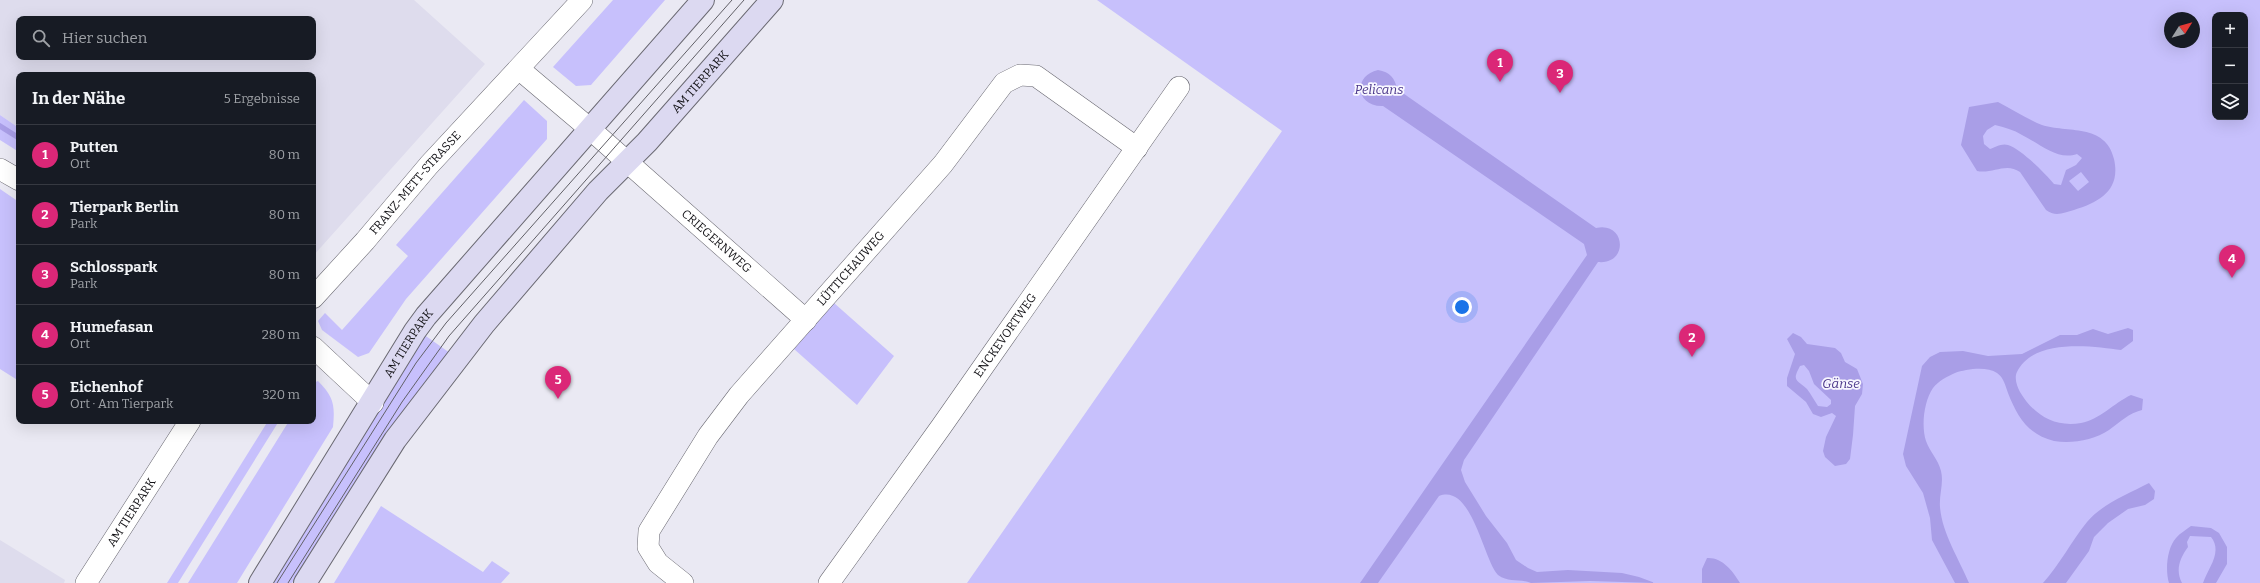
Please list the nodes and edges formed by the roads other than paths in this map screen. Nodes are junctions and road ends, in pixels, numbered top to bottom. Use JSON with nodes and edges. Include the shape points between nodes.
{"nodes":[{"id":1,"x":582,"y":0,"type":"edge"},
{"id":2,"x":703,"y":0,"type":"edge"},
{"id":3,"x":772,"y":0,"type":"edge"},
{"id":4,"x":519,"y":69,"type":"junction"},
{"id":5,"x":1179,"y":87,"type":"dead end"},
{"id":6,"x":590,"y":129,"type":"junction"},
{"id":7,"x":1137,"y":148,"type":"junction"},
{"id":8,"x":628,"y":163,"type":"junction"},
{"id":9,"x":0,"y":168,"type":"edge"},
{"id":10,"x":16,"y":178,"type":"edge"},
{"id":11,"x":316,"y":295,"type":"edge"},
{"id":12,"x":806,"y":320,"type":"junction"},
{"id":13,"x":316,"y":350,"type":"edge"},
{"id":14,"x":373,"y":403,"type":"junction"},
{"id":15,"x":188,"y":424,"type":"edge"},
{"id":16,"x":86,"y":583,"type":"edge"},
{"id":17,"x":260,"y":583,"type":"edge"},
{"id":18,"x":305,"y":583,"type":"edge"},
{"id":19,"x":683,"y":583,"type":"edge"},
{"id":20,"x":829,"y":583,"type":"edge"}],
"edges":[{"from":1,"to":4,"type":"street","name":"FRANZ-METT-STRASSE"},
{"from":2,"to":6,"type":"main road","name":"AM TIERPARK"},
{"from":3,"to":8,"type":"main road","name":"AM TIERPARK"},
{"from":4,"to":6,"type":"street"},
{"from":4,"to":11,"type":"street","name":"FRANZ-METT-STRASSE","via":[[429,166]]},
{"from":5,"to":7,"type":"street","name":"ENCKEVORTWEG"},
{"from":6,"to":8,"type":"street"},
{"from":6,"to":14,"type":"main road","name":"AM TIERPARK","via":[[426,316]]},
{"from":7,"to":12,"type":"street","name":"LÜTTICHAUWEG","via":[[1036,76],[1020,75],[1004,83],[943,164]]},
{"from":7,"to":20,"type":"street","name":"ENCKEVORTWEG"},
{"from":8,"to":12,"type":"street","name":"CRIEGERNWEG"},
{"from":8,"to":18,"type":"main road","name":"AM TIERPARK","via":[[598,191],[442,376],[372,475]]},
{"from":9,"to":10,"type":"street"},
{"from":12,"to":19,"type":"street","name":"LÜTTICHAUWEG","via":[[739,395],[708,436],[649,531],[648,547],[658,563]]},
{"from":13,"to":14,"type":"street"},
{"from":14,"to":17,"type":"main road","name":"AM TIERPARK"},
{"from":15,"to":16,"type":"street","name":"AM TIERPARK"}]}
